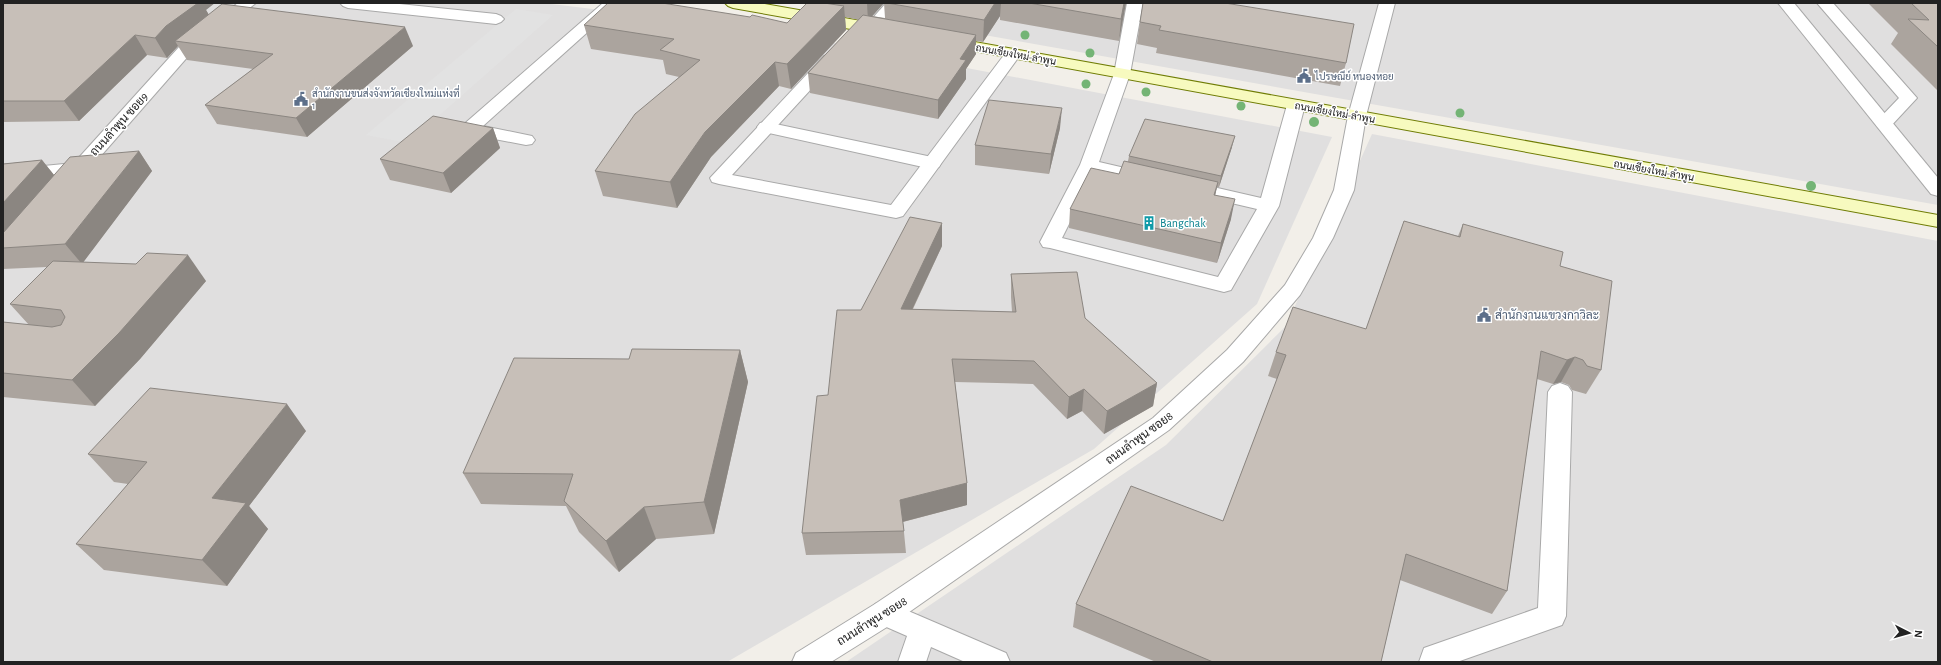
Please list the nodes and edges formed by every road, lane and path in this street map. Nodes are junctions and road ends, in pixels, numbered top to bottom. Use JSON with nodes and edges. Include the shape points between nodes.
{"nodes":[{"id":1,"x":248,"y":3,"type":"edge"},
{"id":2,"x":348,"y":3,"type":"edge"},
{"id":3,"x":612,"y":3,"type":"edge"},
{"id":4,"x":732,"y":3,"type":"edge"},
{"id":5,"x":894,"y":3,"type":"edge"},
{"id":6,"x":1135,"y":3,"type":"edge"},
{"id":7,"x":1386,"y":3,"type":"edge"},
{"id":8,"x":1786,"y":3,"type":"edge"},
{"id":9,"x":1825,"y":3,"type":"edge"},
{"id":10,"x":496,"y":19,"type":"dead end"},
{"id":11,"x":866,"y":27,"type":"junction"},
{"id":12,"x":903,"y":34,"type":"edge"},
{"id":13,"x":935,"y":40,"type":"edge"},
{"id":14,"x":1013,"y":54,"type":"junction"},
{"id":15,"x":1122,"y":74,"type":"junction"},
{"id":16,"x":1296,"y":105,"type":"junction"},
{"id":17,"x":1357,"y":116,"type":"junction"},
{"id":18,"x":1884,"y":123,"type":"junction"},
{"id":19,"x":766,"y":127,"type":"junction"},
{"id":20,"x":526,"y":140,"type":"dead end"},
{"id":21,"x":932,"y":163,"type":"junction"},
{"id":22,"x":1089,"y":165,"type":"junction"},
{"id":23,"x":80,"y":168,"type":"junction"},
{"id":24,"x":3,"y":176,"type":"edge"},
{"id":25,"x":1938,"y":190,"type":"edge"},
{"id":26,"x":59,"y":192,"type":"edge"},
{"id":27,"x":1269,"y":206,"type":"junction"},
{"id":28,"x":1938,"y":221,"type":"edge"},
{"id":29,"x":1560,"y":392,"type":"dead end"},
{"id":30,"x":886,"y":613,"type":"junction"},
{"id":31,"x":923,"y":629,"type":"junction"},
{"id":32,"x":806,"y":662,"type":"edge"},
{"id":33,"x":912,"y":662,"type":"edge"},
{"id":34,"x":996,"y":662,"type":"edge"},
{"id":35,"x":1433,"y":662,"type":"edge"}],
"edges":[{"from":1,"to":23,"type":"street","name":"ถนนลำพูน ซอย9","via":[[185,50]]},
{"from":2,"to":10,"type":"street"},
{"from":3,"to":20,"type":"street","via":[[469,129]]},
{"from":4,"to":11,"type":"main road"},
{"from":5,"to":11,"type":"street"},
{"from":6,"to":15,"type":"street"},
{"from":7,"to":17,"type":"street","name":"ถนนลำพูน ซอย8"},
{"from":8,"to":18,"type":"street"},
{"from":9,"to":18,"type":"street","via":[[1908,98]]},
{"from":11,"to":12,"type":"main road"},
{"from":11,"to":19,"type":"street","via":[[842,46]]},
{"from":13,"to":14,"type":"main road","name":"ถนนเชียงใหม่-ลำพูน"},
{"from":14,"to":15,"type":"main road","name":"ถนนเชียงใหม่-ลำพูน"},
{"from":14,"to":21,"type":"street"},
{"from":15,"to":16,"type":"main road","name":"ถนนเชียงใหม่-ลำพูน"},
{"from":15,"to":22,"type":"street"},
{"from":16,"to":17,"type":"main road","name":"ถนนเชียงใหม่-ลำพูน"},
{"from":16,"to":27,"type":"street"},
{"from":17,"to":28,"type":"main road","name":"ถนนเชียงใหม่-ลำพูน"},
{"from":17,"to":30,"type":"street","name":"ถนนลำพูน ซอย8","via":[[1344,190],[1323,238],[1293,290],[1234,356],[1161,424]]},
{"from":18,"to":25,"type":"street"},
{"from":19,"to":21,"type":"street"},
{"from":19,"to":21,"type":"street","via":[[719,178],[896,212]]},
{"from":22,"to":27,"type":"street"},
{"from":22,"to":27,"type":"street","via":[[1050,242],[1224,285]]},
{"from":23,"to":24,"type":"street"},
{"from":23,"to":26,"type":"street","name":"ถนนลำพูน ซอย9"},
{"from":29,"to":35,"type":"street","via":[[1552,616],[1434,658]]},
{"from":30,"to":31,"type":"street"},
{"from":30,"to":32,"type":"street","name":"ถนนลำพูน ซอย8"},
{"from":31,"to":33,"type":"street"},
{"from":31,"to":34,"type":"street"}]}
